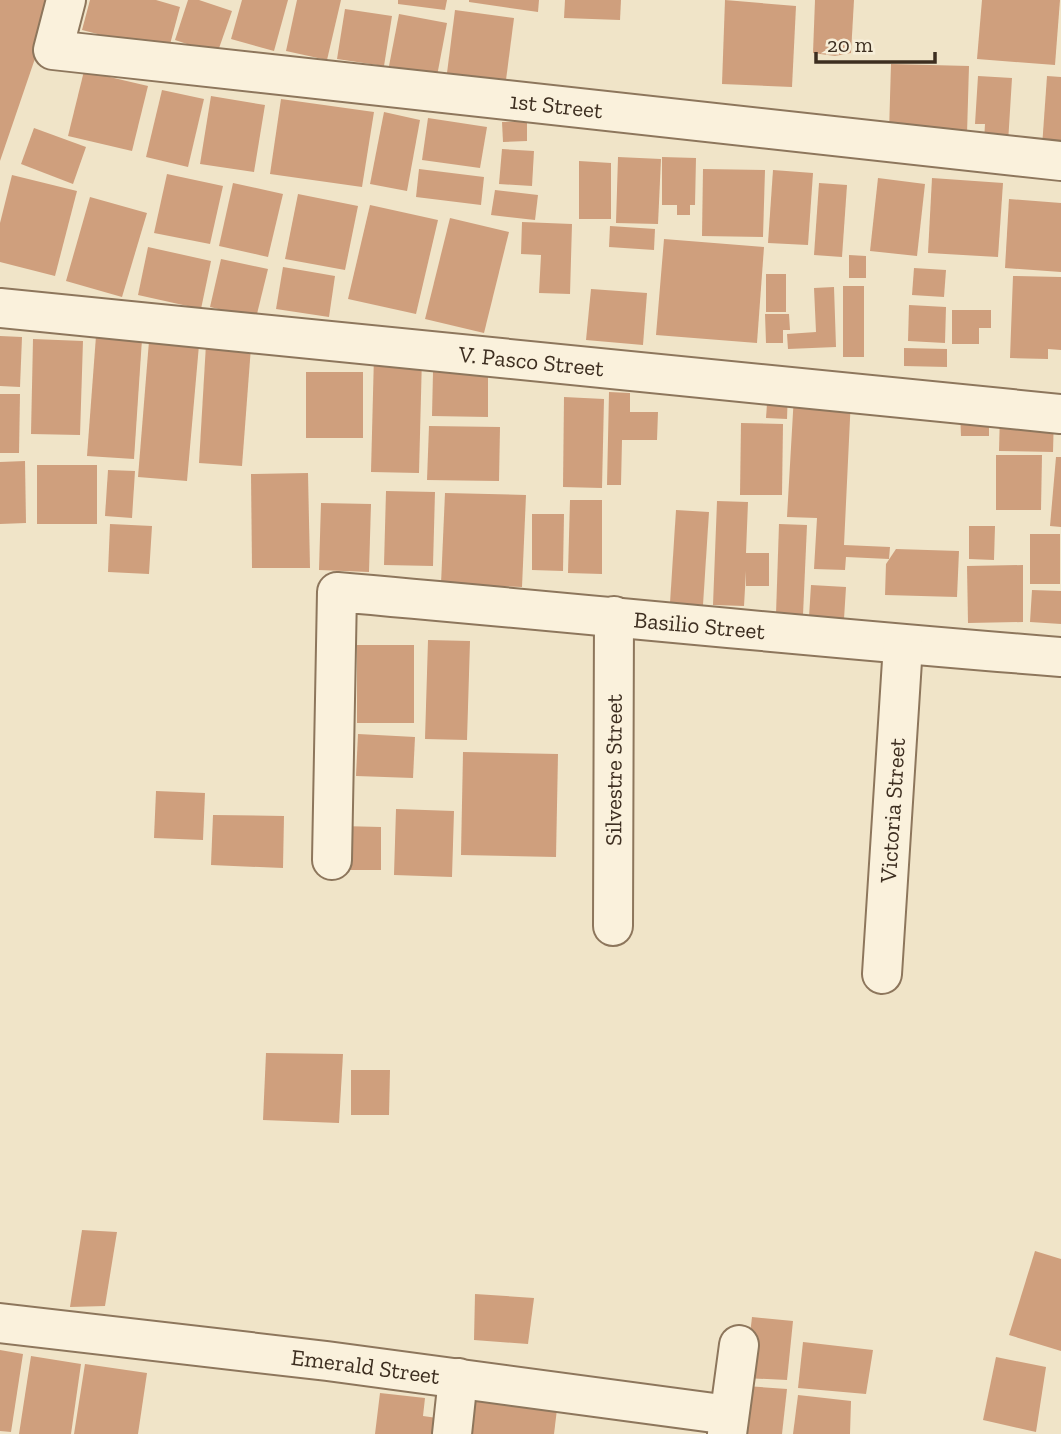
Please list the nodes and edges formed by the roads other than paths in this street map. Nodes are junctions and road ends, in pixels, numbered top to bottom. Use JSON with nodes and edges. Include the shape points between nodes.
{"nodes":[{"id":1,"x":66,"y":0,"type":"edge"},
{"id":2,"x":1061,"y":161,"type":"edge"},
{"id":3,"x":0,"y":308,"type":"edge"},
{"id":4,"x":1061,"y":414,"type":"edge"},
{"id":5,"x":614,"y":617,"type":"junction"},
{"id":6,"x":903,"y":645,"type":"junction"},
{"id":7,"x":1061,"y":657,"type":"edge"},
{"id":8,"x":332,"y":860,"type":"dead end"},
{"id":9,"x":612,"y":926,"type":"dead end"},
{"id":10,"x":882,"y":974,"type":"dead end"},
{"id":11,"x":0,"y":1322,"type":"edge"},
{"id":12,"x":739,"y":1345,"type":"dead end"},
{"id":13,"x":458,"y":1378,"type":"junction"},
{"id":14,"x":728,"y":1425,"type":"edge"},
{"id":15,"x":452,"y":1434,"type":"edge"}],
"edges":[{"from":1,"to":2,"type":"street","name":"1st Street","via":[[53,50]]},
{"from":3,"to":4,"type":"street","name":"V. Pasco Street"},
{"from":5,"to":6,"type":"street","name":"Basilio Street"},
{"from":5,"to":8,"type":"street","name":"Basilio Street","via":[[337,592]]},
{"from":5,"to":9,"type":"street","name":"Silvestre Street"},
{"from":6,"to":7,"type":"street","name":"Basilio Street"},
{"from":6,"to":10,"type":"street","name":"Victoria Street"},
{"from":11,"to":13,"type":"street","name":"Emerald Street"},
{"from":12,"to":14,"type":"street"},
{"from":13,"to":14,"type":"street","name":"Emerald Street"},
{"from":13,"to":15,"type":"street"}]}
